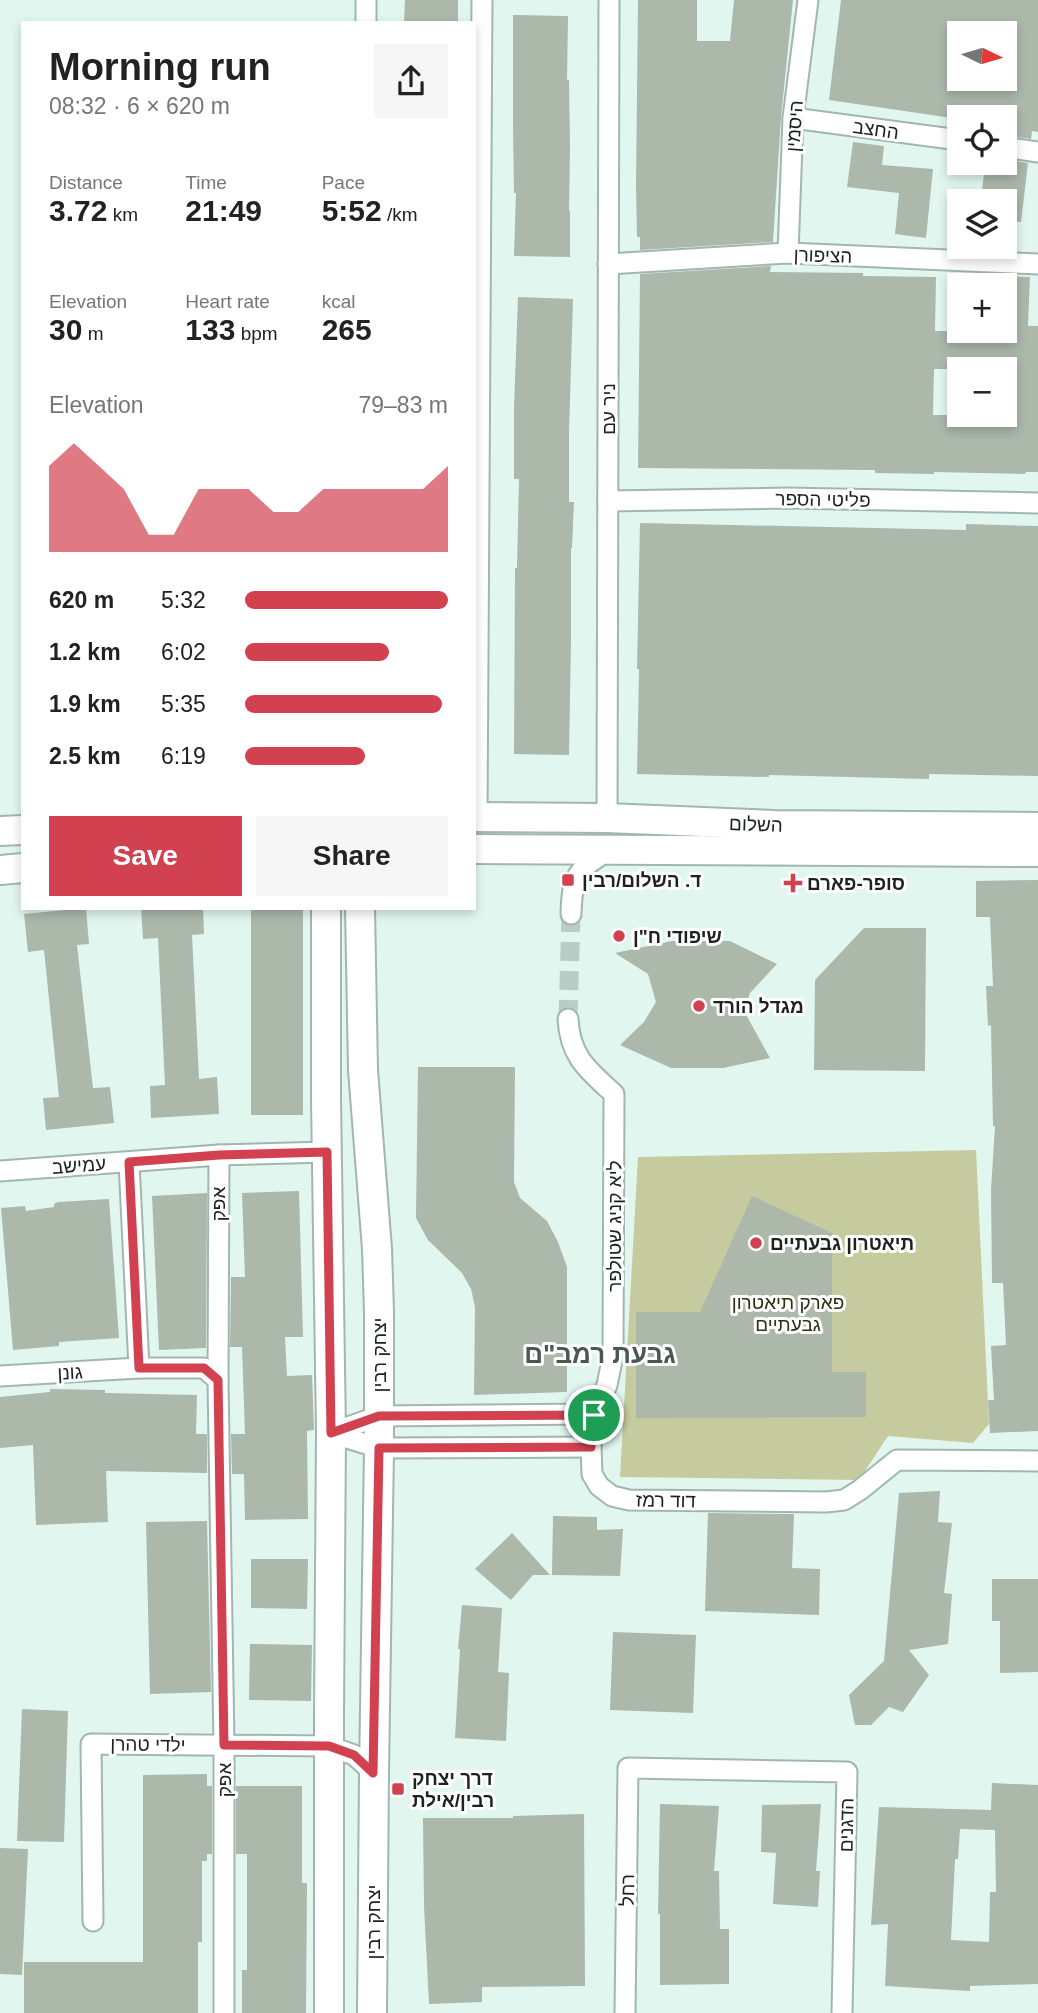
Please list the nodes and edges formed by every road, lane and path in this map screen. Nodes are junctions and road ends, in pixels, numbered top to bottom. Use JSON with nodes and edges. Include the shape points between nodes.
{"nodes":[{"id":1,"x":366,"y":0,"type":"edge"},
{"id":2,"x":482,"y":0,"type":"edge"},
{"id":3,"x":609,"y":0,"type":"edge"},
{"id":4,"x":808,"y":0,"type":"edge"},
{"id":5,"x":366,"y":21,"type":"edge"},
{"id":6,"x":793,"y":118,"type":"junction"},
{"id":7,"x":947,"y":138,"type":"edge"},
{"id":8,"x":1017,"y":149,"type":"edge"},
{"id":9,"x":1038,"y":152,"type":"edge"},
{"id":10,"x":788,"y":253,"type":"junction"},
{"id":11,"x":608,"y":264,"type":"junction"},
{"id":12,"x":1038,"y":264,"type":"edge"},
{"id":13,"x":608,"y":501,"type":"junction"},
{"id":14,"x":1038,"y":503,"type":"edge"},
{"id":15,"x":476,"y":817,"type":"edge"},
{"id":16,"x":607,"y":818,"type":"junction"},
{"id":17,"x":1038,"y":827,"type":"edge"},
{"id":18,"x":21,"y":830,"type":"edge"},
{"id":19,"x":0,"y":831,"type":"edge"},
{"id":20,"x":476,"y":849,"type":"edge"},
{"id":21,"x":612,"y":849,"type":"junction"},
{"id":22,"x":1038,"y":852,"type":"edge"},
{"id":23,"x":21,"y":868,"type":"edge"},
{"id":24,"x":0,"y":870,"type":"edge"},
{"id":25,"x":326,"y":910,"type":"edge"},
{"id":26,"x":360,"y":910,"type":"edge"},
{"id":27,"x":376,"y":910,"type":"edge"},
{"id":28,"x":571,"y":914,"type":"tunnel mouth"},
{"id":29,"x":360,"y":939,"type":"junction"},
{"id":30,"x":568,"y":1019,"type":"tunnel mouth"},
{"id":31,"x":327,"y":1152,"type":"junction"},
{"id":32,"x":219,"y":1155,"type":"junction"},
{"id":33,"x":129,"y":1162,"type":"junction"},
{"id":34,"x":0,"y":1171,"type":"edge"},
{"id":35,"x":139,"y":1368,"type":"junction"},
{"id":36,"x":0,"y":1376,"type":"edge"},
{"id":37,"x":218,"y":1380,"type":"junction"},
{"id":38,"x":594,"y":1415,"type":"junction"},
{"id":39,"x":379,"y":1416,"type":"junction"},
{"id":40,"x":331,"y":1433,"type":"junction"},
{"id":41,"x":591,"y":1447,"type":"junction"},
{"id":42,"x":379,"y":1448,"type":"junction"},
{"id":43,"x":1038,"y":1461,"type":"edge"},
{"id":44,"x":224,"y":1745,"type":"junction"},
{"id":45,"x":329,"y":1746,"type":"junction"},
{"id":46,"x":628,"y":1768,"type":"joint"},
{"id":47,"x":373,"y":1773,"type":"junction"},
{"id":48,"x":93,"y":1921,"type":"dead end"},
{"id":49,"x":224,"y":2013,"type":"edge"},
{"id":50,"x":329,"y":2013,"type":"edge"},
{"id":51,"x":372,"y":2013,"type":"edge"},
{"id":52,"x":625,"y":2013,"type":"edge"},
{"id":53,"x":842,"y":2013,"type":"edge"}],
"edges":[{"from":1,"to":5,"type":"street"},
{"from":2,"to":15,"type":"street"},
{"from":3,"to":11,"type":"street","name":"ניר עם"},
{"from":4,"to":6,"type":"street","name":"היסמין"},
{"from":6,"to":7,"type":"street","name":"החצב"},
{"from":6,"to":10,"type":"street","name":"היסמין"},
{"from":8,"to":9,"type":"street"},
{"from":10,"to":11,"type":"street","name":"הציפורן"},
{"from":10,"to":12,"type":"street","name":"הציפורן"},
{"from":11,"to":13,"type":"street","name":"ניר עם"},
{"from":13,"to":14,"type":"street","name":"פליטי הספר","via":[[787,498]]},
{"from":13,"to":16,"type":"street","name":"ניר עם"},
{"from":15,"to":16,"type":"main road","name":"השלום"},
{"from":16,"to":17,"type":"main road","name":"השלום","via":[[774,825]]},
{"from":18,"to":19,"type":"main road"},
{"from":20,"to":21,"type":"main road","name":"השלום"},
{"from":21,"to":22,"type":"main road","name":"השלום"},
{"from":21,"to":28,"type":"street","via":[[576,876]]},
{"from":23,"to":24,"type":"main road"},
{"from":25,"to":31,"type":"main road"},
{"from":26,"to":29,"type":"main road","name":"יצחק רבין"},
{"from":27,"to":29,"type":"main road"},
{"from":29,"to":39,"type":"main road","name":"יצחק רבין","via":[[364,1097],[377,1260]]},
{"from":30,"to":38,"type":"street","name":"ליא קניג שטולפר","via":[[573,1049],[582,1064],[614,1094],[614,1356]]},
{"from":31,"to":32,"type":"street","name":"עמישב"},
{"from":31,"to":40,"type":"main road"},
{"from":32,"to":33,"type":"street","name":"עמישב"},
{"from":32,"to":37,"type":"street","name":"אפק"},
{"from":33,"to":34,"type":"street","name":"עמישב"},
{"from":33,"to":35,"type":"street"},
{"from":35,"to":36,"type":"street","name":"גונן"},
{"from":35,"to":37,"type":"street","via":[[204,1368]]},
{"from":37,"to":44,"type":"street","name":"אפק"},
{"from":38,"to":39,"type":"street"},
{"from":38,"to":41,"type":"street","name":"ליא קניג שטולפר"},
{"from":39,"to":40,"type":"street"},
{"from":39,"to":42,"type":"main road","name":"יצחק רבין"},
{"from":40,"to":42,"type":"street"},
{"from":40,"to":45,"type":"main road"},
{"from":41,"to":42,"type":"street"},
{"from":41,"to":43,"type":"street","name":"דוד רמז","via":[[592,1474],[599,1486],[612,1496],[629,1500],[826,1502],[844,1500],[897,1460]]},
{"from":42,"to":47,"type":"main road","name":"יצחק רבין"},
{"from":44,"to":45,"type":"street","name":"ילדי טהרן"},
{"from":44,"to":48,"type":"street","name":"ילדי טהרן","via":[[91,1744]]},
{"from":44,"to":49,"type":"street","name":"אפק"},
{"from":45,"to":47,"type":"street","name":"ילדי טהרן","via":[[354,1755]]},
{"from":45,"to":50,"type":"main road"},
{"from":46,"to":52,"type":"street","name":"רחל"},
{"from":46,"to":53,"type":"street","name":"הדגנים","via":[[847,1772]]},
{"from":47,"to":51,"type":"main road","name":"יצחק רבין"}]}
